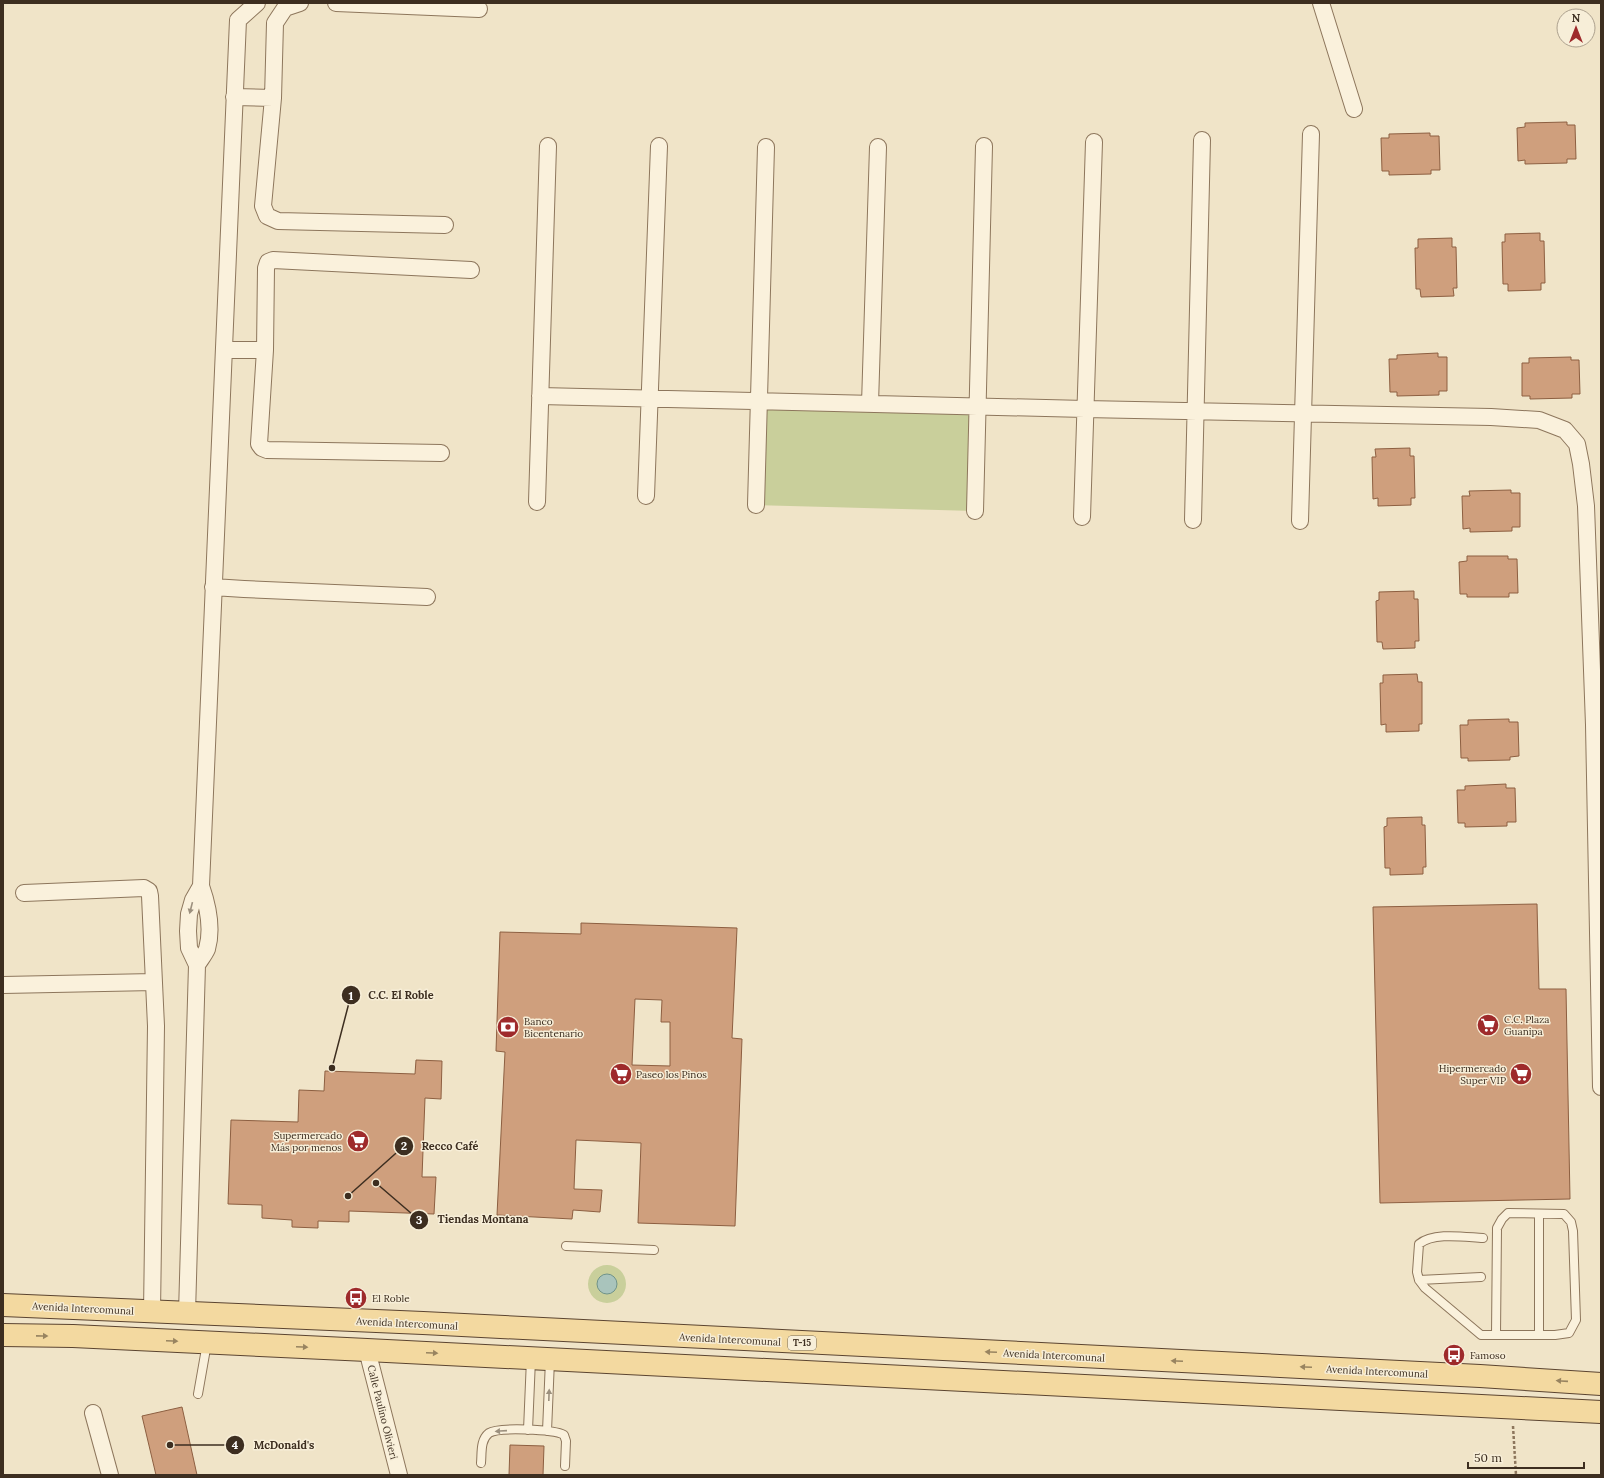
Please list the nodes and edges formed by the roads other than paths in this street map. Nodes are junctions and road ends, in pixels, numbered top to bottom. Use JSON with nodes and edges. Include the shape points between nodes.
{"nodes":[{"id":1,"x":241,"y":3,"type":"edge"},
{"id":2,"x":257,"y":3,"type":"edge"},
{"id":3,"x":300,"y":3,"type":"edge"},
{"id":4,"x":336,"y":3,"type":"edge"},
{"id":5,"x":1321,"y":3,"type":"edge"},
{"id":6,"x":479,"y":9,"type":"dead end"},
{"id":7,"x":238,"y":20,"type":"junction"},
{"id":8,"x":234,"y":97,"type":"junction"},
{"id":9,"x":273,"y":98,"type":"junction"},
{"id":10,"x":1354,"y":109,"type":"dead end"},
{"id":11,"x":1311,"y":134,"type":"dead end"},
{"id":12,"x":1202,"y":140,"type":"dead end"},
{"id":13,"x":1094,"y":142,"type":"dead end"},
{"id":14,"x":548,"y":146,"type":"dead end"},
{"id":15,"x":659,"y":146,"type":"dead end"},
{"id":16,"x":984,"y":146,"type":"dead end"},
{"id":17,"x":878,"y":147,"type":"dead end"},
{"id":18,"x":766,"y":148,"type":"dead end"},
{"id":19,"x":445,"y":225,"type":"dead end"},
{"id":20,"x":471,"y":270,"type":"dead end"},
{"id":21,"x":224,"y":350,"type":"junction"},
{"id":22,"x":265,"y":350,"type":"junction"},
{"id":23,"x":540,"y":396,"type":"junction"},
{"id":24,"x":650,"y":399,"type":"junction"},
{"id":25,"x":759,"y":401,"type":"junction"},
{"id":26,"x":870,"y":404,"type":"junction"},
{"id":27,"x":978,"y":406,"type":"junction"},
{"id":28,"x":1085,"y":409,"type":"junction"},
{"id":29,"x":1195,"y":411,"type":"junction"},
{"id":30,"x":1303,"y":413,"type":"junction"},
{"id":31,"x":441,"y":453,"type":"dead end"},
{"id":32,"x":646,"y":496,"type":"dead end"},
{"id":33,"x":537,"y":502,"type":"dead end"},
{"id":34,"x":756,"y":505,"type":"dead end"},
{"id":35,"x":975,"y":511,"type":"dead end"},
{"id":36,"x":1082,"y":517,"type":"dead end"},
{"id":37,"x":1193,"y":520,"type":"dead end"},
{"id":38,"x":1300,"y":521,"type":"dead end"},
{"id":39,"x":213,"y":587,"type":"junction"},
{"id":40,"x":427,"y":597,"type":"dead end"},
{"id":41,"x":24,"y":893,"type":"dead end"},
{"id":42,"x":154,"y":982,"type":"junction"},
{"id":43,"x":3,"y":985,"type":"edge"},
{"id":44,"x":1601,"y":1087,"type":"edge"},
{"id":45,"x":1539,"y":1214,"type":"junction"},
{"id":46,"x":1483,"y":1238,"type":"dead end"},
{"id":47,"x":566,"y":1246,"type":"dead end"},
{"id":48,"x":654,"y":1250,"type":"dead end"},
{"id":49,"x":1481,"y":1278,"type":"dead end"},
{"id":50,"x":1419,"y":1280,"type":"junction"},
{"id":51,"x":3,"y":1304,"type":"edge"},
{"id":52,"x":152,"y":1312,"type":"junction"},
{"id":53,"x":187,"y":1313,"type":"junction"},
{"id":54,"x":3,"y":1335,"type":"edge"},
{"id":55,"x":1496,"y":1335,"type":"junction"},
{"id":56,"x":1539,"y":1335,"type":"junction"},
{"id":57,"x":208,"y":1342,"type":"junction"},
{"id":58,"x":367,"y":1350,"type":"junction"},
{"id":59,"x":540,"y":1358,"type":"junction"},
{"id":60,"x":1601,"y":1384,"type":"edge"},
{"id":61,"x":198,"y":1394,"type":"dead end"},
{"id":62,"x":1601,"y":1412,"type":"edge"},
{"id":63,"x":93,"y":1413,"type":"dead end"},
{"id":64,"x":528,"y":1430,"type":"junction"},
{"id":65,"x":548,"y":1431,"type":"junction"},
{"id":66,"x":482,"y":1463,"type":"dead end"},
{"id":67,"x":564,"y":1466,"type":"dead end"},
{"id":68,"x":110,"y":1475,"type":"edge"},
{"id":69,"x":399,"y":1475,"type":"edge"}],
"edges":[{"from":1,"to":7,"type":"street"},
{"from":2,"to":7,"type":"street"},
{"from":3,"to":9,"type":"street","via":[[285,8],[275,23]]},
{"from":4,"to":6,"type":"street"},
{"from":5,"to":10,"type":"street"},
{"from":7,"to":8,"type":"street"},
{"from":8,"to":9,"type":"street"},
{"from":8,"to":21,"type":"street"},
{"from":9,"to":19,"type":"street","via":[[263,206],[267,216],[278,221]]},
{"from":11,"to":30,"type":"street"},
{"from":12,"to":29,"type":"street"},
{"from":13,"to":28,"type":"street"},
{"from":14,"to":23,"type":"street"},
{"from":15,"to":24,"type":"street"},
{"from":16,"to":27,"type":"street"},
{"from":17,"to":26,"type":"street"},
{"from":18,"to":25,"type":"street"},
{"from":20,"to":22,"type":"street","via":[[273,260],[268,262],[266,268]]},
{"from":21,"to":22,"type":"street"},
{"from":21,"to":39,"type":"street"},
{"from":22,"to":31,"type":"street","via":[[259,444],[262,448]]},
{"from":23,"to":24,"type":"street"},
{"from":23,"to":33,"type":"street"},
{"from":24,"to":25,"type":"street"},
{"from":24,"to":32,"type":"street"},
{"from":25,"to":26,"type":"street"},
{"from":25,"to":34,"type":"street"},
{"from":26,"to":27,"type":"street"},
{"from":27,"to":28,"type":"street"},
{"from":27,"to":35,"type":"street"},
{"from":28,"to":29,"type":"street"},
{"from":28,"to":36,"type":"street"},
{"from":29,"to":30,"type":"street"},
{"from":29,"to":37,"type":"street"},
{"from":30,"to":38,"type":"street"},
{"from":30,"to":44,"type":"street","via":[[1539,420],[1565,430],[1577,444],[1586,506],[1588,555]]},
{"from":39,"to":40,"type":"street"},
{"from":39,"to":53,"type":"street","via":[[201,886],[193,900],[188,931],[189,948],[197,965]]},
{"from":41,"to":42,"type":"street","via":[[144,888],[149,891]]},
{"from":42,"to":43,"type":"street"},
{"from":42,"to":52,"type":"street","via":[[156,1026]]},
{"from":45,"to":55,"type":"lane","via":[[1508,1213],[1497,1228]]},
{"from":45,"to":56,"type":"lane"},
{"from":45,"to":56,"type":"lane","via":[[1564,1214],[1571,1222],[1576,1320],[1569,1333]]},
{"from":46,"to":50,"type":"lane","via":[[1426,1238],[1419,1244]]},
{"from":47,"to":48,"type":"lane"},
{"from":49,"to":50,"type":"lane"},
{"from":50,"to":55,"type":"lane","via":[[1425,1288],[1481,1335]]},
{"from":51,"to":52,"type":"main road","name":"Avenida Intercomunal","number":"T-15"},
{"from":52,"to":53,"type":"main road","name":"Avenida Intercomunal","number":"T-15"},
{"from":60,"to":53,"type":"main road","name":"Avenida Intercomunal","number":"T-15","one_way":true},
{"from":54,"to":57,"type":"main road","one_way":true},
{"from":55,"to":56,"type":"lane"},
{"from":57,"to":58,"type":"main road","one_way":true},
{"from":57,"to":61,"type":"lane"},
{"from":58,"to":59,"type":"main road","one_way":true},
{"from":58,"to":69,"type":"street","name":"Calle Paulino Olivieri"},
{"from":59,"to":62,"type":"main road"},
{"from":59,"to":64,"type":"lane"},
{"from":65,"to":59,"type":"lane","one_way":true},
{"from":63,"to":68,"type":"street"},
{"from":64,"to":65,"type":"lane"},
{"from":64,"to":66,"type":"lane","one_way":true,"via":[[490,1432],[482,1445]]},
{"from":65,"to":67,"type":"lane","via":[[564,1435]]}]}
